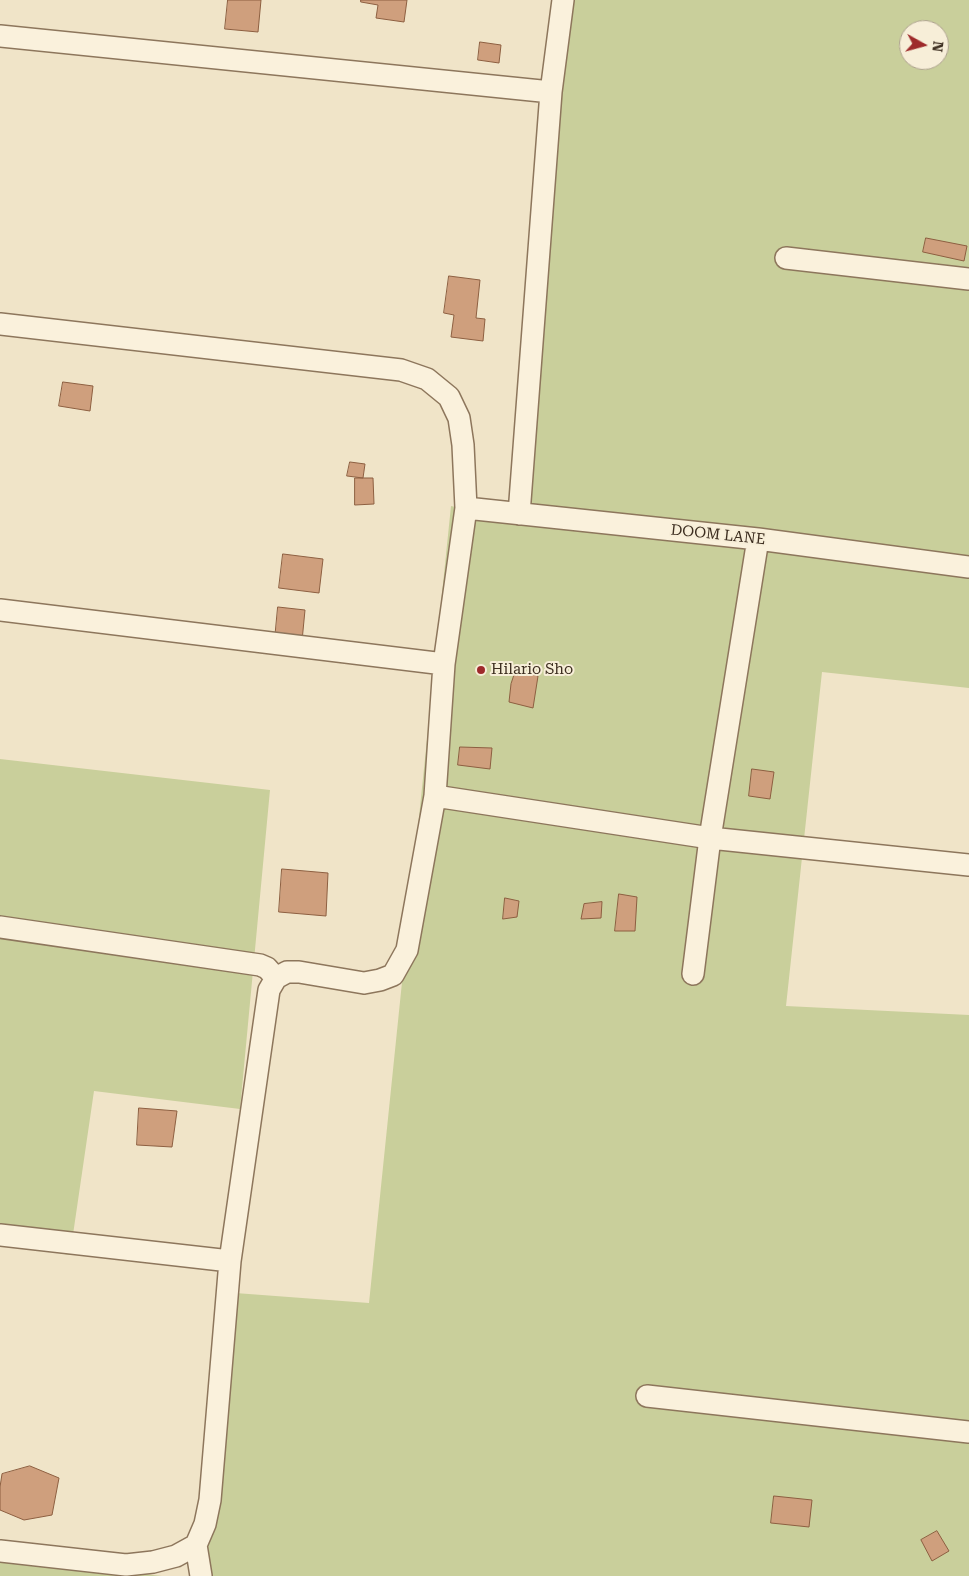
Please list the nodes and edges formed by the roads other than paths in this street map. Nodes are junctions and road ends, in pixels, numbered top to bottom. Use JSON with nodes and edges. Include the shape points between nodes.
{"nodes":[{"id":1,"x":563,"y":0,"type":"edge"},
{"id":2,"x":0,"y":36,"type":"edge"},
{"id":3,"x":551,"y":92,"type":"junction"},
{"id":4,"x":786,"y":258,"type":"dead end"},
{"id":5,"x":969,"y":279,"type":"edge"},
{"id":6,"x":0,"y":324,"type":"edge"},
{"id":7,"x":466,"y":508,"type":"junction"},
{"id":8,"x":519,"y":514,"type":"junction"},
{"id":9,"x":758,"y":539,"type":"junction"},
{"id":10,"x":969,"y":567,"type":"edge"},
{"id":11,"x":0,"y":610,"type":"edge"},
{"id":12,"x":444,"y":664,"type":"junction"},
{"id":13,"x":435,"y":796,"type":"junction"},
{"id":14,"x":710,"y":838,"type":"junction"},
{"id":15,"x":969,"y":865,"type":"edge"},
{"id":16,"x":0,"y":927,"type":"edge"},
{"id":17,"x":693,"y":974,"type":"dead end"},
{"id":18,"x":276,"y":978,"type":"junction"},
{"id":19,"x":0,"y":1235,"type":"edge"},
{"id":20,"x":230,"y":1261,"type":"junction"},
{"id":21,"x":646,"y":1396,"type":"dead end"},
{"id":22,"x":969,"y":1432,"type":"edge"},
{"id":23,"x":196,"y":1545,"type":"junction"},
{"id":24,"x":0,"y":1551,"type":"edge"},
{"id":25,"x":201,"y":1576,"type":"edge"}],
"edges":[{"from":1,"to":3,"type":"street"},
{"from":2,"to":3,"type":"street"},
{"from":3,"to":8,"type":"street"},
{"from":4,"to":5,"type":"street"},
{"from":6,"to":7,"type":"street","via":[[400,370],[428,379],[449,397],[459,418]]},
{"from":7,"to":8,"type":"street","name":"DOOM LANE"},
{"from":7,"to":12,"type":"street"},
{"from":8,"to":9,"type":"street","name":"DOOM LANE"},
{"from":9,"to":10,"type":"street","name":"DOOM LANE"},
{"from":9,"to":14,"type":"street"},
{"from":11,"to":12,"type":"street"},
{"from":12,"to":13,"type":"street"},
{"from":13,"to":14,"type":"street"},
{"from":13,"to":18,"type":"street","via":[[407,950],[393,975],[364,983],[299,972],[286,972]]},
{"from":14,"to":15,"type":"street"},
{"from":14,"to":17,"type":"street"},
{"from":16,"to":18,"type":"street","via":[[260,965]]},
{"from":18,"to":20,"type":"street","via":[[269,990]]},
{"from":19,"to":20,"type":"street"},
{"from":20,"to":23,"type":"street","via":[[210,1500]]},
{"from":21,"to":22,"type":"street"},
{"from":23,"to":24,"type":"street","via":[[176,1556],[126,1565]]},
{"from":23,"to":25,"type":"street"}]}
